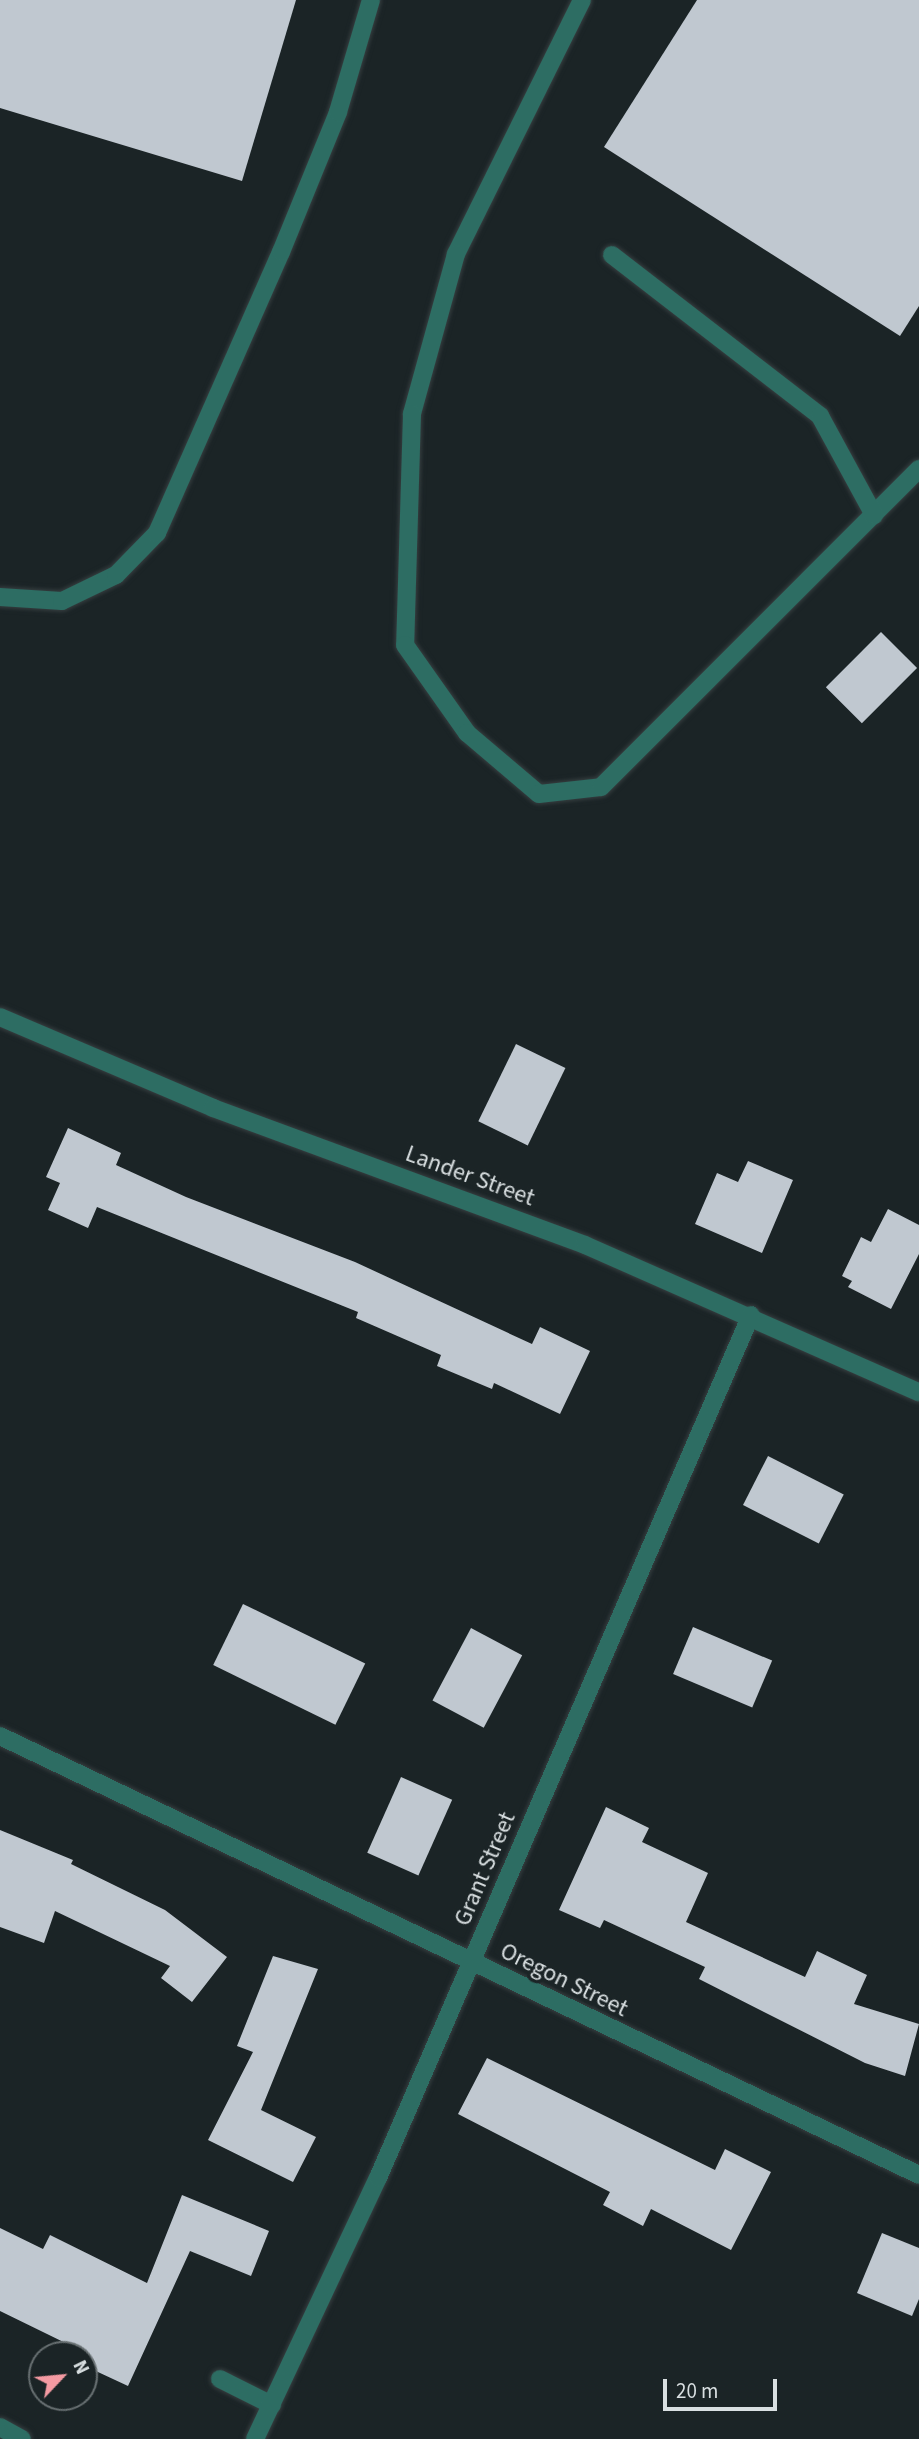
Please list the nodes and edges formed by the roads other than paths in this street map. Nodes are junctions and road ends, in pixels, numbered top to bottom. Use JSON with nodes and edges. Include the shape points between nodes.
{"nodes":[{"id":1,"x":371,"y":0,"type":"edge"},
{"id":2,"x":582,"y":0,"type":"edge"},
{"id":3,"x":612,"y":256,"type":"dead end"},
{"id":4,"x":919,"y":469,"type":"edge"},
{"id":5,"x":874,"y":515,"type":"junction"},
{"id":6,"x":0,"y":597,"type":"edge"},
{"id":7,"x":0,"y":1017,"type":"edge"},
{"id":8,"x":751,"y":1315,"type":"junction"},
{"id":9,"x":919,"y":1392,"type":"edge"},
{"id":10,"x":0,"y":1736,"type":"edge"},
{"id":11,"x":472,"y":1962,"type":"junction"},
{"id":12,"x":919,"y":2175,"type":"edge"},
{"id":13,"x":220,"y":2379,"type":"dead end"},
{"id":14,"x":272,"y":2404,"type":"junction"},
{"id":15,"x":0,"y":2427,"type":"edge"},
{"id":16,"x":22,"y":2439,"type":"edge"},
{"id":17,"x":256,"y":2439,"type":"edge"}],
"edges":[{"from":1,"to":6,"type":"street","via":[[338,113],[157,533],[116,575],[62,601]]},
{"from":2,"to":5,"type":"street","via":[[456,254],[412,414],[405,645],[467,733],[539,794],[601,787]]},
{"from":3,"to":5,"type":"street","via":[[820,416]]},
{"from":4,"to":5,"type":"street"},
{"from":7,"to":8,"type":"street","name":"Lander Street","via":[[213,1108],[585,1245]]},
{"from":8,"to":9,"type":"street","name":"Lander Street"},
{"from":8,"to":11,"type":"street","name":"Grant Street"},
{"from":10,"to":11,"type":"street","name":"Oregon Street"},
{"from":11,"to":12,"type":"street","name":"Oregon Street"},
{"from":11,"to":14,"type":"street","name":"Grant Street"},
{"from":13,"to":14,"type":"street"},
{"from":14,"to":17,"type":"street","name":"Grant Street"},
{"from":15,"to":16,"type":"street"}]}
